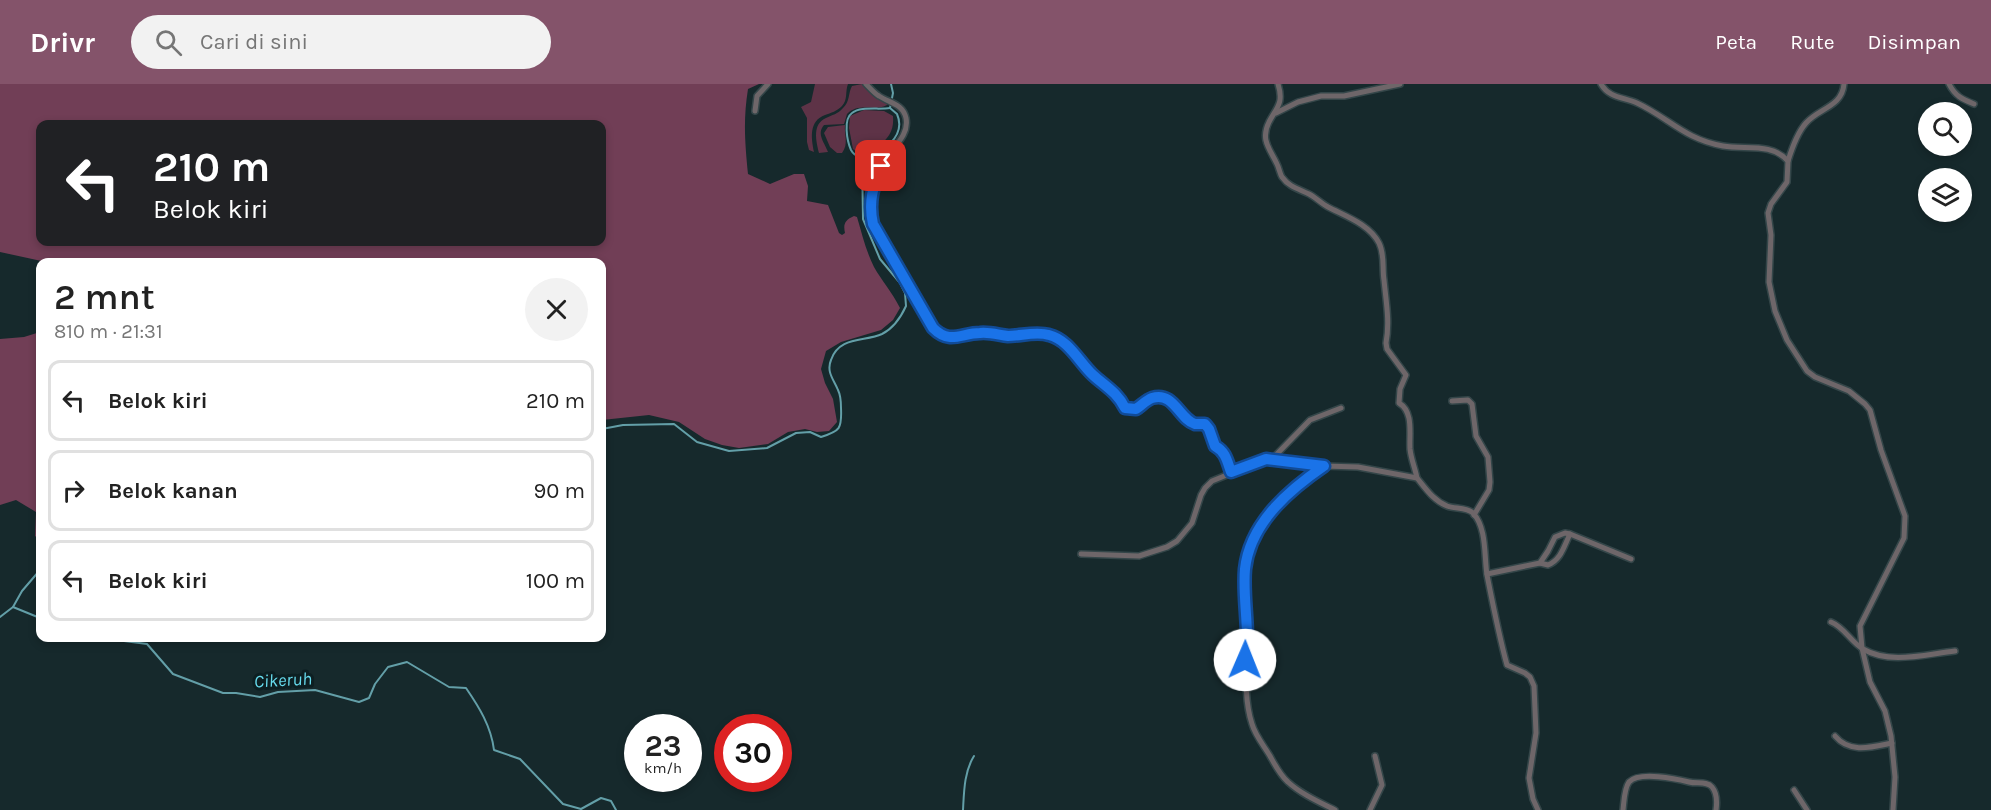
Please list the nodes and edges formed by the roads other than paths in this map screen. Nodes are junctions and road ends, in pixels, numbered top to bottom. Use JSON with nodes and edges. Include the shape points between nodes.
{"nodes":[{"id":1,"x":768,"y":84,"type":"edge"},
{"id":2,"x":866,"y":84,"type":"edge"},
{"id":3,"x":1278,"y":84,"type":"edge"},
{"id":4,"x":1400,"y":84,"type":"edge"},
{"id":5,"x":1601,"y":84,"type":"edge"},
{"id":6,"x":1844,"y":84,"type":"edge"},
{"id":7,"x":1950,"y":84,"type":"edge"},
{"id":8,"x":1974,"y":104,"type":"dead end"},
{"id":9,"x":755,"y":111,"type":"dead end"},
{"id":10,"x":1276,"y":113,"type":"junction"},
{"id":11,"x":1788,"y":161,"type":"junction"},
{"id":12,"x":1452,"y":401,"type":"dead end"},
{"id":13,"x":1341,"y":408,"type":"dead end"},
{"id":14,"x":1273,"y":458,"type":"junction"},
{"id":15,"x":1324,"y":466,"type":"junction"},
{"id":16,"x":1231,"y":472,"type":"junction"},
{"id":17,"x":1417,"y":478,"type":"junction"},
{"id":18,"x":1474,"y":515,"type":"junction"},
{"id":19,"x":1570,"y":534,"type":"junction"},
{"id":20,"x":1081,"y":554,"type":"dead end"},
{"id":21,"x":1631,"y":559,"type":"dead end"},
{"id":22,"x":1540,"y":563,"type":"junction"},
{"id":23,"x":1487,"y":574,"type":"junction"},
{"id":24,"x":1831,"y":622,"type":"dead end"},
{"id":25,"x":1862,"y":648,"type":"junction"},
{"id":26,"x":1955,"y":651,"type":"dead end"},
{"id":27,"x":1835,"y":736,"type":"dead end"},
{"id":28,"x":1892,"y":743,"type":"junction"},
{"id":29,"x":1375,"y":756,"type":"dead end"},
{"id":30,"x":1794,"y":790,"type":"dead end"},
{"id":31,"x":1335,"y":810,"type":"edge"},
{"id":32,"x":1370,"y":810,"type":"edge"},
{"id":33,"x":1538,"y":810,"type":"edge"},
{"id":34,"x":1623,"y":810,"type":"edge"},
{"id":35,"x":1716,"y":810,"type":"edge"},
{"id":36,"x":1807,"y":810,"type":"edge"},
{"id":37,"x":1893,"y":810,"type":"edge"}],
"edges":[{"from":1,"to":9,"type":"street","via":[[757,96]]},
{"from":2,"to":16,"type":"street","via":[[895,103],[906,124],[876,181],[870,209],[873,224],[933,328],[952,338],[979,333],[1053,336],[1118,395],[1125,408],[1136,409],[1150,399],[1161,398],[1176,405],[1194,424],[1205,424],[1215,446],[1226,456]]},
{"from":3,"to":10,"type":"street","via":[[1281,93]]},
{"from":4,"to":10,"type":"street","via":[[1344,96],[1321,96]]},
{"from":5,"to":11,"type":"street","via":[[1608,93],[1636,103],[1688,135],[1725,146],[1772,150]]},
{"from":6,"to":11,"type":"street","via":[[1836,102],[1810,118],[1801,129]]},
{"from":7,"to":8,"type":"street","via":[[1959,98]]},
{"from":10,"to":17,"type":"street","via":[[1266,139],[1282,177],[1367,229],[1379,243],[1388,304],[1386,343],[1406,375],[1399,398],[1408,414]]},
{"from":11,"to":25,"type":"street","via":[[1785,187],[1768,213],[1769,282],[1775,311],[1790,346],[1807,371],[1849,391],[1870,410],[1905,516],[1904,538],[1861,622]]},
{"from":12,"to":18,"type":"street","via":[[1468,400],[1472,404],[1476,436],[1488,457],[1491,486]]},
{"from":13,"to":14,"type":"street","via":[[1310,420]]},
{"from":14,"to":15,"type":"street"},
{"from":14,"to":16,"type":"street"},
{"from":15,"to":17,"type":"street","via":[[1358,466]]},
{"from":15,"to":31,"type":"street","via":[[1273,509],[1251,543],[1245,570],[1245,660],[1252,724],[1261,742],[1288,782]]},
{"from":16,"to":20,"type":"street","via":[[1205,488],[1192,523],[1167,547],[1139,556]]},
{"from":17,"to":18,"type":"street","via":[[1441,503],[1467,509]]},
{"from":18,"to":23,"type":"street","via":[[1486,546]]},
{"from":19,"to":21,"type":"street"},
{"from":19,"to":22,"type":"street","via":[[1555,537]]},
{"from":19,"to":22,"type":"street","via":[[1555,562]]},
{"from":22,"to":23,"type":"street"},
{"from":23,"to":33,"type":"street","via":[[1507,665],[1525,672],[1534,686],[1536,733],[1529,778]]},
{"from":24,"to":25,"type":"street"},
{"from":25,"to":26,"type":"street","via":[[1892,658]]},
{"from":25,"to":28,"type":"street"},
{"from":27,"to":28,"type":"street","via":[[1851,747]]},
{"from":28,"to":37,"type":"street"},
{"from":29,"to":32,"type":"street","via":[[1382,785]]},
{"from":30,"to":36,"type":"street"},
{"from":34,"to":35,"type":"street","via":[[1629,783],[1642,777],[1708,784],[1716,797]]}]}
